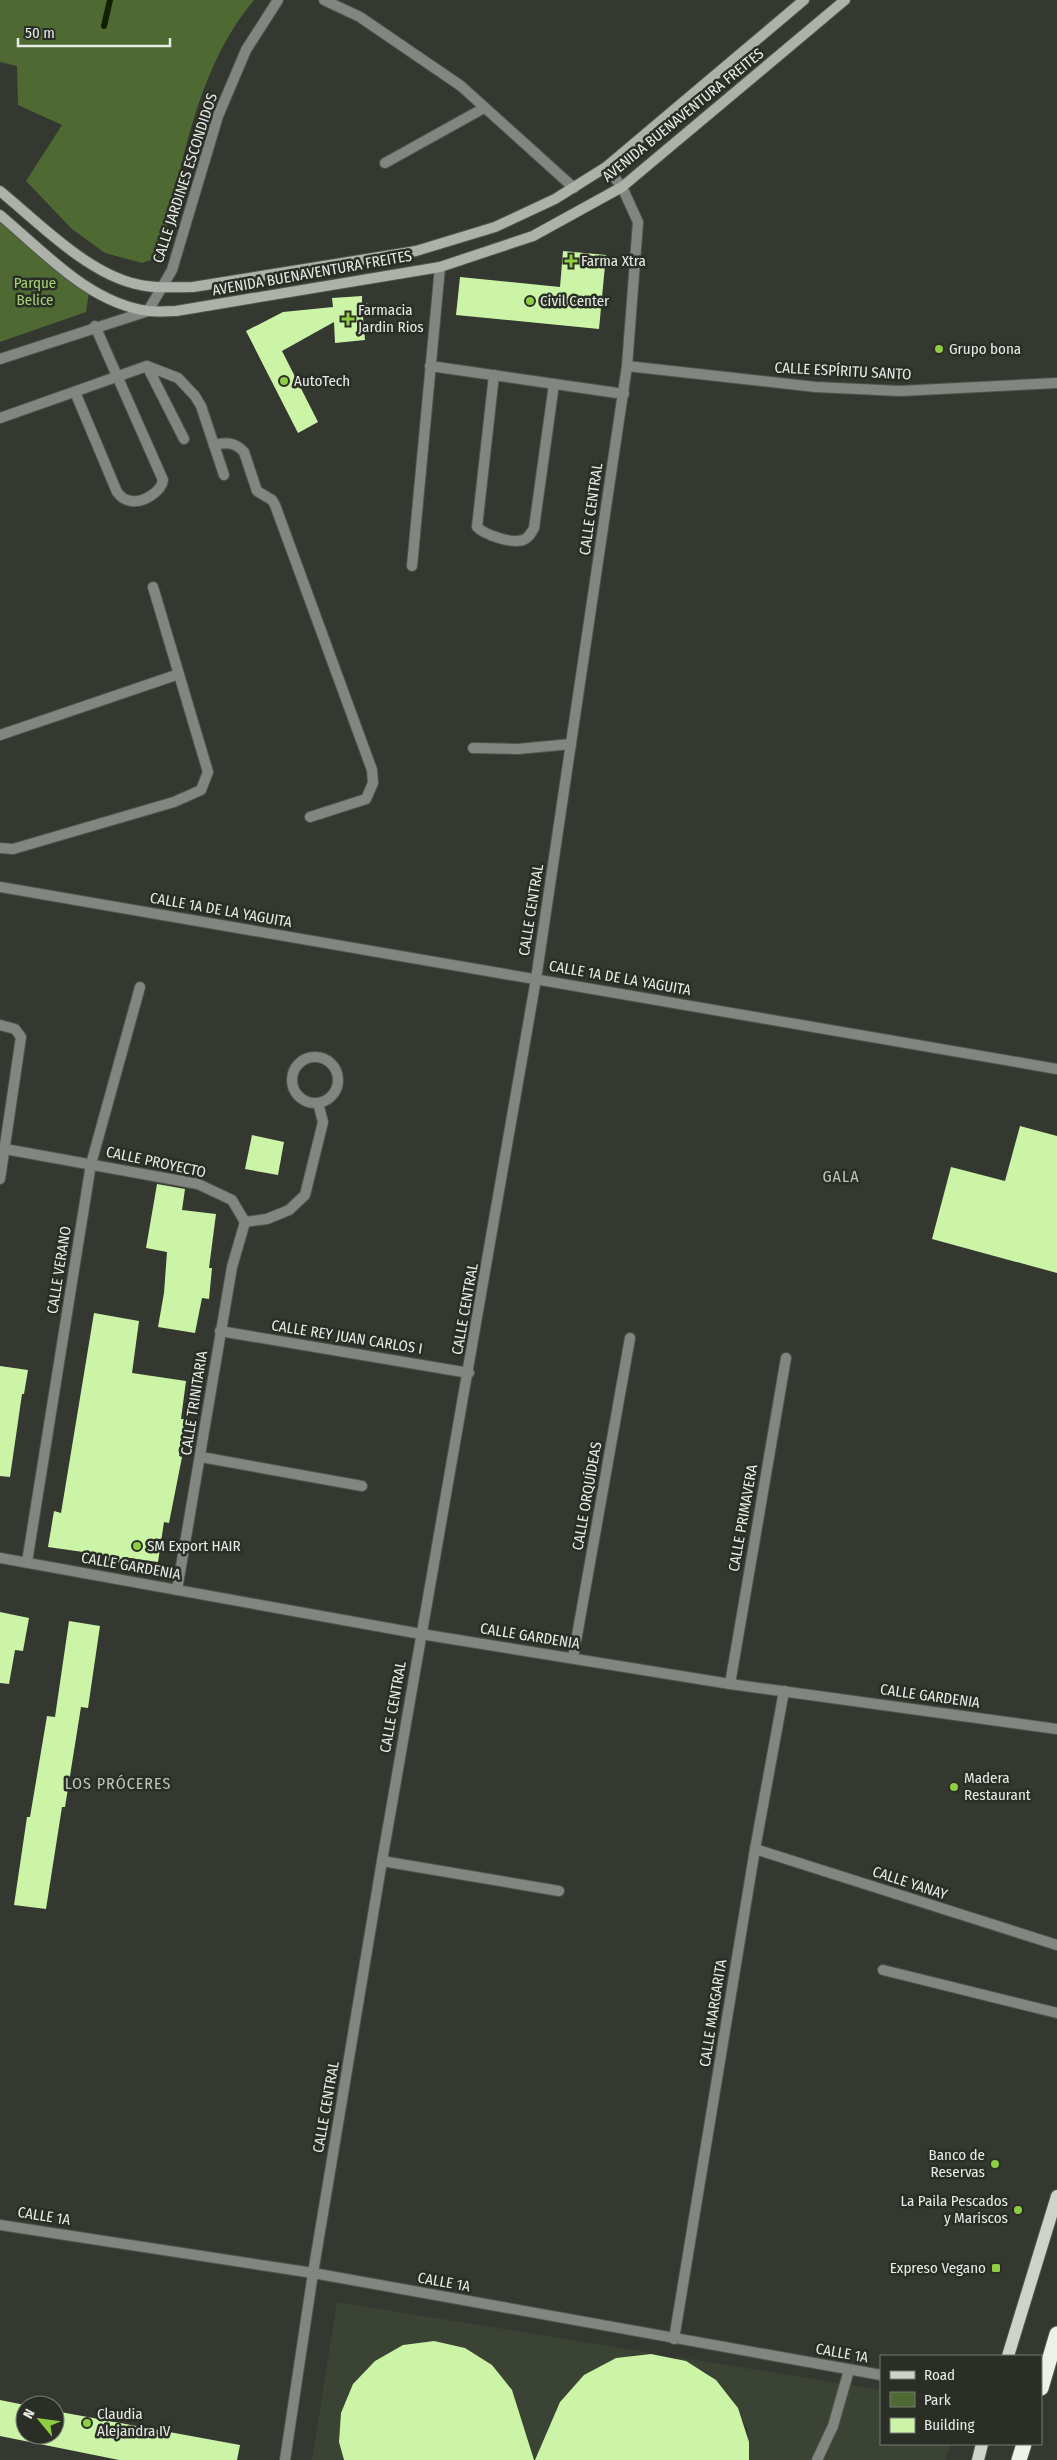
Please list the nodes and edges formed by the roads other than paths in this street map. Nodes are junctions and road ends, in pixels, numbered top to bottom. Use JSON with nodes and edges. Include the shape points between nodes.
{"nodes":[{"id":1,"x":278,"y":0,"type":"edge"},
{"id":2,"x":324,"y":0,"type":"edge"},
{"id":3,"x":804,"y":0,"type":"edge"},
{"id":4,"x":845,"y":0,"type":"edge"},
{"id":5,"x":484,"y":108,"type":"junction"},
{"id":6,"x":385,"y":163,"type":"dead end"},
{"id":7,"x":606,"y":167,"type":"junction"},
{"id":8,"x":622,"y":187,"type":"junction"},
{"id":9,"x":574,"y":188,"type":"junction"},
{"id":10,"x":0,"y":191,"type":"edge"},
{"id":11,"x":0,"y":215,"type":"edge"},
{"id":12,"x":440,"y":267,"type":"junction"},
{"id":13,"x":164,"y":288,"type":"junction"},
{"id":14,"x":148,"y":311,"type":"junction"},
{"id":15,"x":95,"y":326,"type":"junction"},
{"id":16,"x":0,"y":358,"type":"edge"},
{"id":17,"x":147,"y":366,"type":"junction"},
{"id":18,"x":430,"y":366,"type":"junction"},
{"id":19,"x":628,"y":366,"type":"junction"},
{"id":20,"x":494,"y":375,"type":"junction"},
{"id":21,"x":117,"y":377,"type":"junction"},
{"id":22,"x":1057,"y":383,"type":"edge"},
{"id":23,"x":554,"y":384,"type":"junction"},
{"id":24,"x":75,"y":392,"type":"junction"},
{"id":25,"x":624,"y":394,"type":"junction"},
{"id":26,"x":0,"y":418,"type":"edge"},
{"id":27,"x":184,"y":439,"type":"dead end"},
{"id":28,"x":214,"y":445,"type":"junction"},
{"id":29,"x":224,"y":475,"type":"dead end"},
{"id":30,"x":412,"y":566,"type":"dead end"},
{"id":31,"x":153,"y":587,"type":"dead end"},
{"id":32,"x":179,"y":674,"type":"junction"},
{"id":33,"x":0,"y":735,"type":"edge"},
{"id":34,"x":571,"y":744,"type":"junction"},
{"id":35,"x":474,"y":748,"type":"dead end"},
{"id":36,"x":310,"y":817,"type":"dead end"},
{"id":37,"x":0,"y":848,"type":"edge"},
{"id":38,"x":0,"y":888,"type":"edge"},
{"id":39,"x":536,"y":979,"type":"junction"},
{"id":40,"x":140,"y":987,"type":"dead end"},
{"id":41,"x":0,"y":1026,"type":"edge"},
{"id":42,"x":1057,"y":1068,"type":"edge"},
{"id":43,"x":318,"y":1103,"type":"junction"},
{"id":44,"x":5,"y":1149,"type":"junction"},
{"id":45,"x":91,"y":1164,"type":"junction"},
{"id":46,"x":0,"y":1179,"type":"edge"},
{"id":47,"x":245,"y":1222,"type":"junction"},
{"id":48,"x":220,"y":1331,"type":"junction"},
{"id":49,"x":630,"y":1338,"type":"dead end"},
{"id":50,"x":786,"y":1358,"type":"dead end"},
{"id":51,"x":469,"y":1373,"type":"junction"},
{"id":52,"x":201,"y":1457,"type":"junction"},
{"id":53,"x":362,"y":1486,"type":"dead end"},
{"id":54,"x":0,"y":1558,"type":"edge"},
{"id":55,"x":27,"y":1562,"type":"junction"},
{"id":56,"x":177,"y":1590,"type":"junction"},
{"id":57,"x":421,"y":1634,"type":"junction"},
{"id":58,"x":573,"y":1658,"type":"junction"},
{"id":59,"x":730,"y":1684,"type":"junction"},
{"id":60,"x":784,"y":1691,"type":"junction"},
{"id":61,"x":1057,"y":1729,"type":"edge"},
{"id":62,"x":755,"y":1849,"type":"junction"},
{"id":63,"x":382,"y":1861,"type":"junction"},
{"id":64,"x":559,"y":1890,"type":"dead end"},
{"id":65,"x":1057,"y":1946,"type":"edge"},
{"id":66,"x":883,"y":1970,"type":"dead end"},
{"id":67,"x":1057,"y":2013,"type":"edge"},
{"id":68,"x":1057,"y":2196,"type":"edge"},
{"id":69,"x":0,"y":2225,"type":"edge"},
{"id":70,"x":313,"y":2273,"type":"junction"},
{"id":71,"x":1057,"y":2334,"type":"edge"},
{"id":72,"x":674,"y":2339,"type":"junction"},
{"id":73,"x":1008,"y":2355,"type":"edge"},
{"id":74,"x":849,"y":2370,"type":"junction"},
{"id":75,"x":880,"y":2375,"type":"edge"},
{"id":76,"x":1042,"y":2385,"type":"edge"},
{"id":77,"x":982,"y":2445,"type":"edge"},
{"id":78,"x":1024,"y":2445,"type":"edge"},
{"id":79,"x":285,"y":2460,"type":"edge"},
{"id":80,"x":817,"y":2460,"type":"edge"},
{"id":81,"x":978,"y":2460,"type":"edge"},
{"id":82,"x":1019,"y":2460,"type":"edge"}],
"edges":[{"from":1,"to":13,"type":"street","name":"CALLE JARDINES ESCONDIDOS","via":[[246,50],[218,116]]},
{"from":2,"to":5,"type":"street","via":[[360,17],[461,86]]},
{"from":3,"to":7,"type":"main road","name":"AVENIDA BUENAVENTURA FREITES"},
{"from":4,"to":8,"type":"main road","name":"AVENIDA BUENAVENTURA FREITES"},
{"from":5,"to":6,"type":"street"},
{"from":5,"to":9,"type":"street"},
{"from":7,"to":8,"type":"street","name":"CALLE CENTRAL"},
{"from":7,"to":9,"type":"main road","name":"AVENIDA BUENAVENTURA FREITES"},
{"from":8,"to":12,"type":"main road","name":"AVENIDA BUENAVENTURA FREITES","via":[[533,236]]},
{"from":8,"to":19,"type":"street","name":"CALLE CENTRAL","via":[[638,222]]},
{"from":9,"to":13,"type":"main road","name":"AVENIDA BUENAVENTURA FREITES","via":[[496,227],[416,251]]},
{"from":10,"to":13,"type":"main road","name":"AVENIDA BUENAVENTURA FREITES","via":[[82,257],[110,275],[135,284]]},
{"from":11,"to":14,"type":"main road","name":"AVENIDA BUENAVENTURA FREITES","via":[[82,285],[106,298]]},
{"from":12,"to":14,"type":"main road","name":"AVENIDA BUENAVENTURA FREITES","via":[[176,311]]},
{"from":12,"to":18,"type":"street"},
{"from":13,"to":14,"type":"street","name":"CALLE JARDINES ESCONDIDOS"},
{"from":14,"to":15,"type":"street"},
{"from":15,"to":16,"type":"street"},
{"from":15,"to":21,"type":"street"},
{"from":17,"to":21,"type":"street"},
{"from":17,"to":27,"type":"street"},
{"from":17,"to":28,"type":"street","via":[[178,378],[195,396]]},
{"from":18,"to":20,"type":"street"},
{"from":18,"to":30,"type":"street"},
{"from":19,"to":22,"type":"street","name":"CALLE ESPÍRITU SANTO","via":[[816,387],[900,391]]},
{"from":19,"to":25,"type":"street","name":"CALLE CENTRAL"},
{"from":20,"to":23,"type":"street"},
{"from":20,"to":23,"type":"street","via":[[476,527],[484,534],[521,541],[529,537],[534,528]]},
{"from":21,"to":24,"type":"street"},
{"from":21,"to":24,"type":"street","via":[[163,480],[155,494],[132,502],[116,492]]},
{"from":23,"to":25,"type":"street"},
{"from":24,"to":26,"type":"street"},
{"from":25,"to":34,"type":"street","name":"CALLE CENTRAL"},
{"from":28,"to":29,"type":"street"},
{"from":28,"to":36,"type":"street","via":[[226,443],[240,447],[257,490],[275,505],[372,770],[373,783],[366,799]]},
{"from":31,"to":32,"type":"street"},
{"from":32,"to":33,"type":"street"},
{"from":32,"to":37,"type":"street","via":[[208,772],[200,790],[174,802],[13,849]]},
{"from":34,"to":35,"type":"street","via":[[518,749]]},
{"from":34,"to":39,"type":"street","name":"CALLE CENTRAL"},
{"from":38,"to":39,"type":"street","name":"CALLE 1A DE LA YAGUITA"},
{"from":39,"to":42,"type":"street","name":"CALLE 1A DE LA YAGUITA"},
{"from":39,"to":51,"type":"street","name":"CALLE CENTRAL"},
{"from":40,"to":45,"type":"street","name":"CALLE VERANO"},
{"from":41,"to":44,"type":"street","via":[[15,1029],[21,1037]]},
{"from":43,"to":43,"type":"street","via":[[332,1096],[337,1074],[328,1061],[313,1057],[295,1068],[292,1082],[297,1095],[303,1100]]},
{"from":43,"to":47,"type":"street","via":[[323,1122],[304,1195],[290,1210],[267,1219]]},
{"from":44,"to":45,"type":"street","name":"CALLE PROYECTO"},
{"from":44,"to":46,"type":"street"},
{"from":45,"to":47,"type":"street","name":"CALLE PROYECTO","via":[[198,1184],[232,1200]]},
{"from":45,"to":55,"type":"street","name":"CALLE VERANO"},
{"from":47,"to":48,"type":"street","name":"CALLE TRINITARIA","via":[[232,1267]]},
{"from":48,"to":51,"type":"street","name":"CALLE REY JUAN CARLOS I"},
{"from":48,"to":52,"type":"street","name":"CALLE TRINITARIA"},
{"from":49,"to":58,"type":"street","name":"CALLE ORQUÍDEAS"},
{"from":50,"to":59,"type":"street","name":"CALLE PRIMAVERA"},
{"from":51,"to":57,"type":"street","name":"CALLE CENTRAL"},
{"from":52,"to":53,"type":"street"},
{"from":52,"to":56,"type":"street","name":"CALLE TRINITARIA"},
{"from":54,"to":55,"type":"street","name":"CALLE GARDENIA"},
{"from":55,"to":56,"type":"street","name":"CALLE GARDENIA"},
{"from":56,"to":57,"type":"street","name":"CALLE GARDENIA"},
{"from":57,"to":58,"type":"street","name":"CALLE GARDENIA"},
{"from":57,"to":63,"type":"street","name":"CALLE CENTRAL"},
{"from":58,"to":59,"type":"street","name":"CALLE GARDENIA"},
{"from":59,"to":60,"type":"street","name":"CALLE GARDENIA"},
{"from":60,"to":61,"type":"street","name":"CALLE GARDENIA"},
{"from":60,"to":62,"type":"street","name":"CALLE MARGARITA"},
{"from":62,"to":65,"type":"street","name":"CALLE YANAY"},
{"from":62,"to":72,"type":"street","name":"CALLE MARGARITA"},
{"from":63,"to":64,"type":"street"},
{"from":63,"to":70,"type":"street","name":"CALLE CENTRAL"},
{"from":66,"to":67,"type":"street"},
{"from":68,"to":73,"type":"main road"},
{"from":69,"to":70,"type":"street","name":"CALLE 1A"},
{"from":70,"to":72,"type":"street","name":"CALLE 1A"},
{"from":70,"to":79,"type":"street","name":"CALLE CENTRAL"},
{"from":71,"to":76,"type":"highway"},
{"from":72,"to":74,"type":"street","name":"CALLE 1A"},
{"from":74,"to":75,"type":"street","name":"CALLE 1A"},
{"from":74,"to":80,"type":"street","via":[[833,2426]]},
{"from":77,"to":81,"type":"main road"},
{"from":78,"to":82,"type":"highway"}]}
